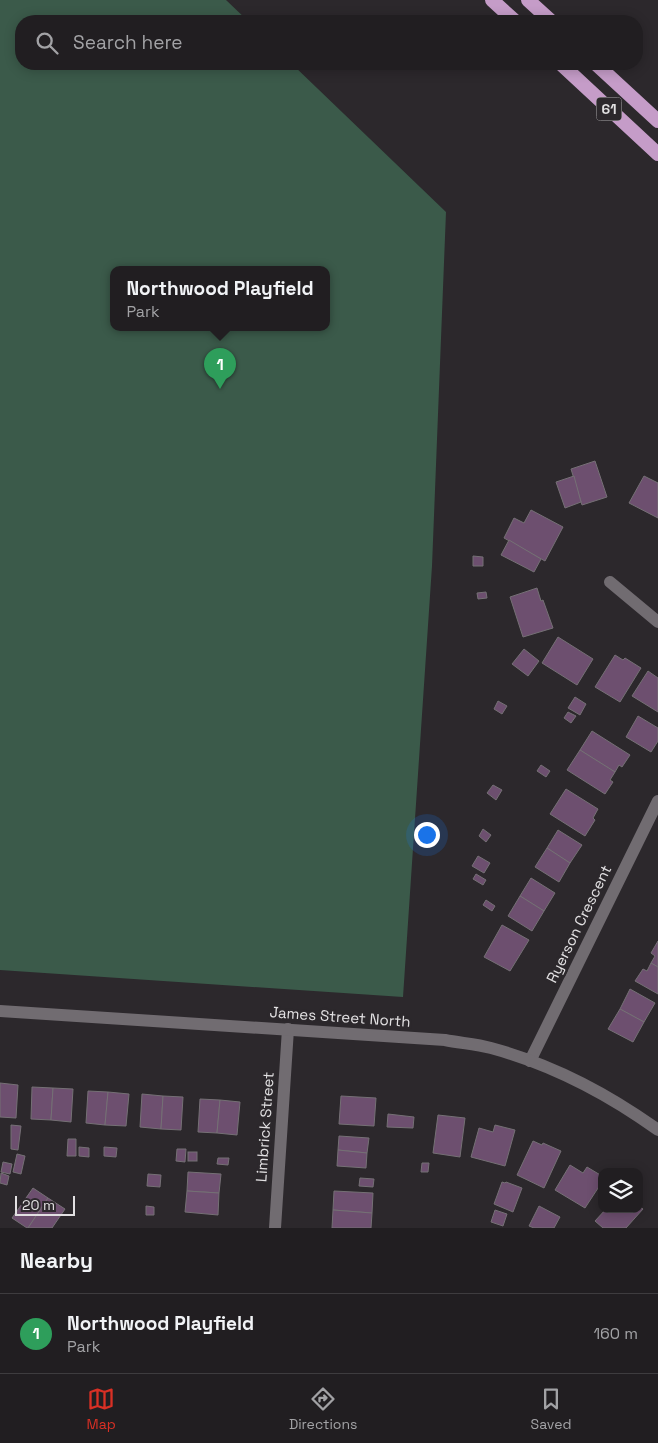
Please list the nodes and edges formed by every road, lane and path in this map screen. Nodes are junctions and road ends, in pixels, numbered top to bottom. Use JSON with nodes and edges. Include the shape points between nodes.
{"nodes":[{"id":1,"x":492,"y":0,"type":"edge"},
{"id":2,"x":528,"y":0,"type":"edge"},
{"id":3,"x":508,"y":15,"type":"edge"},
{"id":4,"x":544,"y":15,"type":"edge"},
{"id":5,"x":567,"y":70,"type":"edge"},
{"id":6,"x":603,"y":70,"type":"edge"},
{"id":7,"x":658,"y":121,"type":"edge"},
{"id":8,"x":658,"y":154,"type":"edge"},
{"id":9,"x":610,"y":582,"type":"dead end"},
{"id":10,"x":658,"y":622,"type":"edge"},
{"id":11,"x":658,"y":801,"type":"edge"},
{"id":12,"x":0,"y":1011,"type":"edge"},
{"id":13,"x":288,"y":1029,"type":"junction"},
{"id":14,"x":530,"y":1061,"type":"junction"},
{"id":15,"x":658,"y":1130,"type":"edge"},
{"id":16,"x":275,"y":1228,"type":"edge"}],
"edges":[{"from":1,"to":3,"type":"highway"},
{"from":2,"to":4,"type":"highway"},
{"from":5,"to":8,"type":"highway","number":"61"},
{"from":6,"to":7,"type":"highway","number":"61"},
{"from":9,"to":10,"type":"street"},
{"from":11,"to":14,"type":"street","name":"Ryerson Crescent"},
{"from":12,"to":13,"type":"street","name":"James Street North"},
{"from":13,"to":14,"type":"street","name":"James Street North","via":[[445,1040],[489,1048]]},
{"from":13,"to":16,"type":"street","name":"Limbrick Street"},
{"from":14,"to":15,"type":"street","name":"James Street North","via":[[566,1075]]}]}
